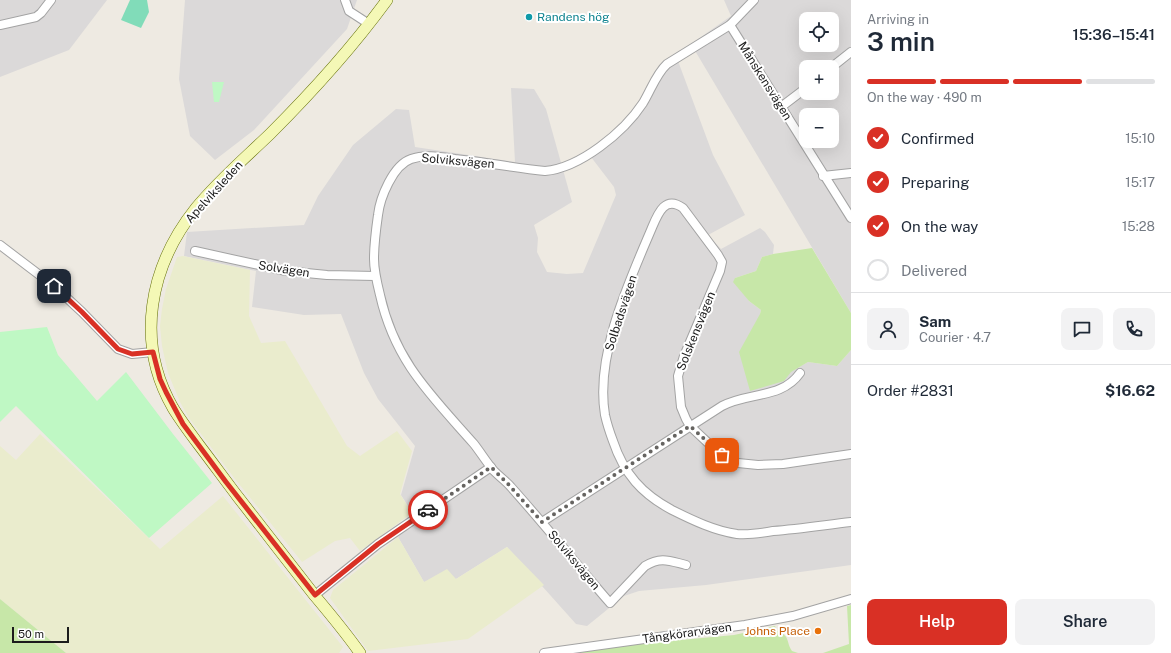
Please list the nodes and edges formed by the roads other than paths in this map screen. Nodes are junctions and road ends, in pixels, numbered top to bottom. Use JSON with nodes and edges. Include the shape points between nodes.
{"nodes":[{"id":1,"x":51,"y":0,"type":"edge"},
{"id":2,"x":345,"y":0,"type":"edge"},
{"id":3,"x":387,"y":0,"type":"edge"},
{"id":4,"x":754,"y":0,"type":"edge"},
{"id":5,"x":369,"y":24,"type":"junction"},
{"id":6,"x":0,"y":25,"type":"edge"},
{"id":7,"x":730,"y":25,"type":"junction"},
{"id":8,"x":851,"y":52,"type":"edge"},
{"id":9,"x":839,"y":61,"type":"edge"},
{"id":10,"x":799,"y":93,"type":"edge"},
{"id":11,"x":781,"y":107,"type":"junction"},
{"id":12,"x":851,"y":173,"type":"edge"},
{"id":13,"x":823,"y":176,"type":"junction"},
{"id":14,"x":670,"y":204,"type":"joint"},
{"id":15,"x":851,"y":218,"type":"edge"},
{"id":16,"x":0,"y":245,"type":"edge"},
{"id":17,"x":195,"y":251,"type":"dead end"},
{"id":18,"x":375,"y":276,"type":"junction"},
{"id":19,"x":153,"y":352,"type":"junction"},
{"id":20,"x":800,"y":373,"type":"dead end"},
{"id":21,"x":690,"y":426,"type":"junction"},
{"id":22,"x":851,"y":454,"type":"edge"},
{"id":23,"x":491,"y":467,"type":"junction"},
{"id":24,"x":625,"y":469,"type":"junction"},
{"id":25,"x":542,"y":522,"type":"junction"},
{"id":26,"x":851,"y":522,"type":"edge"},
{"id":27,"x":686,"y":566,"type":"dead end"},
{"id":28,"x":315,"y":595,"type":"junction"},
{"id":29,"x":851,"y":599,"type":"edge"},
{"id":30,"x":360,"y":653,"type":"edge"},
{"id":31,"x":544,"y":653,"type":"edge"}],
"edges":[{"from":1,"to":6,"type":"street","via":[[36,17]]},
{"from":2,"to":5,"type":"street","via":[[349,11]]},
{"from":3,"to":5,"type":"street","name":"Apelviksleden"},
{"from":4,"to":7,"type":"street","name":"Solviksvägen"},
{"from":5,"to":19,"type":"street","name":"Apelviksleden","via":[[312,91],[207,195],[178,233],[162,264],[154,296]]},
{"from":7,"to":11,"type":"street","name":"Månskensvägen"},
{"from":7,"to":18,"type":"street","name":"Solviksvägen","via":[[667,64],[642,105],[621,128],[591,152],[562,168],[545,171],[431,157],[412,158],[404,163],[387,186],[379,205]]},
{"from":8,"to":9,"type":"street"},
{"from":10,"to":11,"type":"street"},
{"from":11,"to":13,"type":"street","name":"Månskensvägen"},
{"from":12,"to":13,"type":"street"},
{"from":13,"to":15,"type":"street","name":"Månskensvägen"},
{"from":14,"to":21,"type":"street","name":"Solskensvägen","via":[[678,204],[687,212],[722,262],[678,376],[683,413]]},
{"from":14,"to":24,"type":"street","name":"Solbadsvägen","via":[[661,208],[646,242],[616,320],[606,357],[605,415],[614,446]]},
{"from":16,"to":19,"type":"street","via":[[54,286],[118,349],[132,354]]},
{"from":17,"to":18,"type":"street","name":"Solvägen","via":[[286,271]]},
{"from":18,"to":23,"type":"street","name":"Solviksvägen","via":[[385,318],[407,364]]},
{"from":19,"to":28,"type":"street","name":"Apelviksleden","via":[[160,379],[183,424]]},
{"from":20,"to":21,"type":"street","via":[[785,388],[729,402]]},
{"from":21,"to":22,"type":"street","name":"Solskensvägen","via":[[726,458],[749,465],[782,464]]},
{"from":21,"to":24,"type":"street"},
{"from":23,"to":25,"type":"street","name":"Solviksvägen"},
{"from":23,"to":28,"type":"street","via":[[378,544]]},
{"from":24,"to":25,"type":"street"},
{"from":24,"to":26,"type":"street","name":"Solbadsvägen","via":[[661,504],[722,531],[738,534],[756,533]]},
{"from":25,"to":27,"type":"street","name":"Solviksvägen","via":[[610,603],[645,566],[652,562],[663,559]]},
{"from":28,"to":30,"type":"street","name":"Apelviksleden"},
{"from":29,"to":31,"type":"street","name":"Tångkörarvägen","via":[[793,616],[745,626]]}]}
